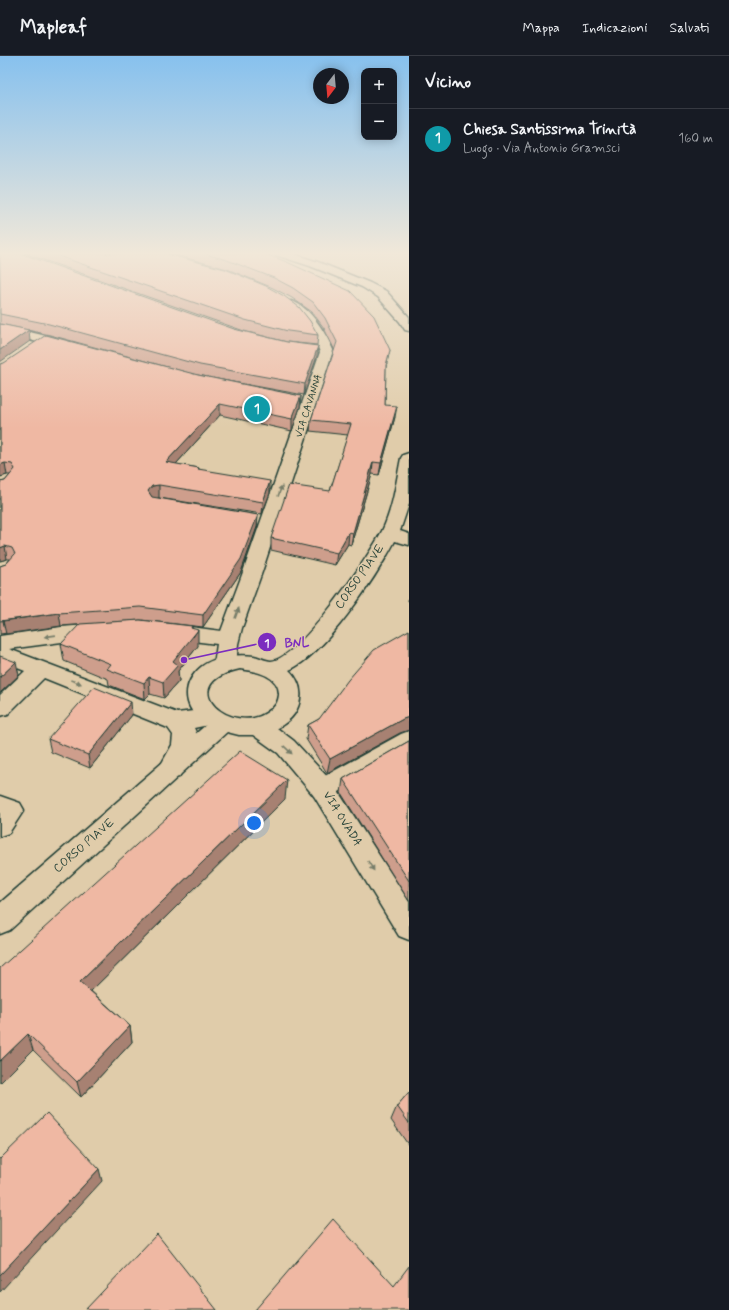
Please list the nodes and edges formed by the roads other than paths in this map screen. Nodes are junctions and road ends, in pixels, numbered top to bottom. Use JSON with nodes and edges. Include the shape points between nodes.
{"nodes":[{"id":1,"x":300,"y":312,"type":"edge"},
{"id":2,"x":398,"y":312,"type":"edge"},
{"id":3,"x":409,"y":327,"type":"edge"},
{"id":4,"x":0,"y":329,"type":"edge"},
{"id":5,"x":45,"y":339,"type":"junction"},
{"id":6,"x":81,"y":349,"type":"edge"},
{"id":7,"x":30,"y":350,"type":"edge"},
{"id":8,"x":311,"y":350,"type":"edge"},
{"id":9,"x":327,"y":352,"type":"junction"},
{"id":10,"x":296,"y":400,"type":"edge"},
{"id":11,"x":311,"y":402,"type":"junction"},
{"id":12,"x":409,"y":458,"type":"edge"},
{"id":13,"x":389,"y":534,"type":"junction"},
{"id":14,"x":409,"y":540,"type":"edge"},
{"id":15,"x":149,"y":629,"type":"edge"},
{"id":16,"x":119,"y":630,"type":"edge"},
{"id":17,"x":228,"y":639,"type":"junction"},
{"id":18,"x":0,"y":643,"type":"edge"},
{"id":19,"x":0,"y":653,"type":"edge"},
{"id":20,"x":225,"y":665,"type":"junction"},
{"id":21,"x":271,"y":668,"type":"junction"},
{"id":22,"x":40,"y":669,"type":"junction"},
{"id":23,"x":0,"y":708,"type":"edge"},
{"id":24,"x":217,"y":720,"type":"junction"},
{"id":25,"x":176,"y":722,"type":"junction"},
{"id":26,"x":256,"y":726,"type":"junction"},
{"id":27,"x":409,"y":740,"type":"edge"},
{"id":28,"x":168,"y":772,"type":"junction"},
{"id":29,"x":323,"y":789,"type":"junction"},
{"id":30,"x":0,"y":921,"type":"edge"},
{"id":31,"x":409,"y":927,"type":"edge"}],
"edges":[{"from":1,"to":9,"type":"street","via":[[320,335]]},
{"from":2,"to":3,"type":"street"},
{"from":4,"to":5,"type":"street"},
{"from":5,"to":6,"type":"street"},
{"from":5,"to":7,"type":"street"},
{"from":8,"to":9,"type":"street"},
{"from":9,"to":11,"type":"street","name":"VIA CAVANNA"},
{"from":10,"to":11,"type":"street"},
{"from":17,"to":11,"type":"street","name":"VIA CAVANNA","one_way":true,"via":[[256,565],[260,521]]},
{"from":12,"to":13,"type":"street","name":"CORSO PIAVE","via":[[396,518]]},
{"from":13,"to":14,"type":"street"},
{"from":13,"to":21,"type":"street","name":"CORSO PIAVE","via":[[368,570],[313,641],[292,660]]},
{"from":15,"to":17,"type":"street"},
{"from":16,"to":18,"type":"street","one_way":true,"via":[[61,634]]},
{"from":17,"to":20,"type":"street","name":"VIA CAVANNA"},
{"from":19,"to":22,"type":"street"},
{"from":20,"to":21,"type":"street","via":[[240,662]]},
{"from":20,"to":24,"type":"street","via":[[213,670],[198,687],[202,708]]},
{"from":21,"to":26,"type":"street","via":[[282,676],[291,696],[288,706],[281,715],[271,722]]},
{"from":22,"to":23,"type":"street"},
{"from":22,"to":25,"type":"street","one_way":true},
{"from":24,"to":25,"type":"street"},
{"from":24,"to":26,"type":"street","via":[[240,727]]},
{"from":24,"to":28,"type":"street","name":"CORSO PIAVE"},
{"from":25,"to":28,"type":"street","name":"CORSO PIAVE","via":[[185,733],[184,745]]},
{"from":26,"to":29,"type":"street","name":"VIA OVADA","one_way":true,"via":[[286,748]]},
{"from":27,"to":29,"type":"street"},
{"from":28,"to":30,"type":"street","name":"CORSO PIAVE"},
{"from":29,"to":31,"type":"street","name":"VIA OVADA","one_way":true}]}
